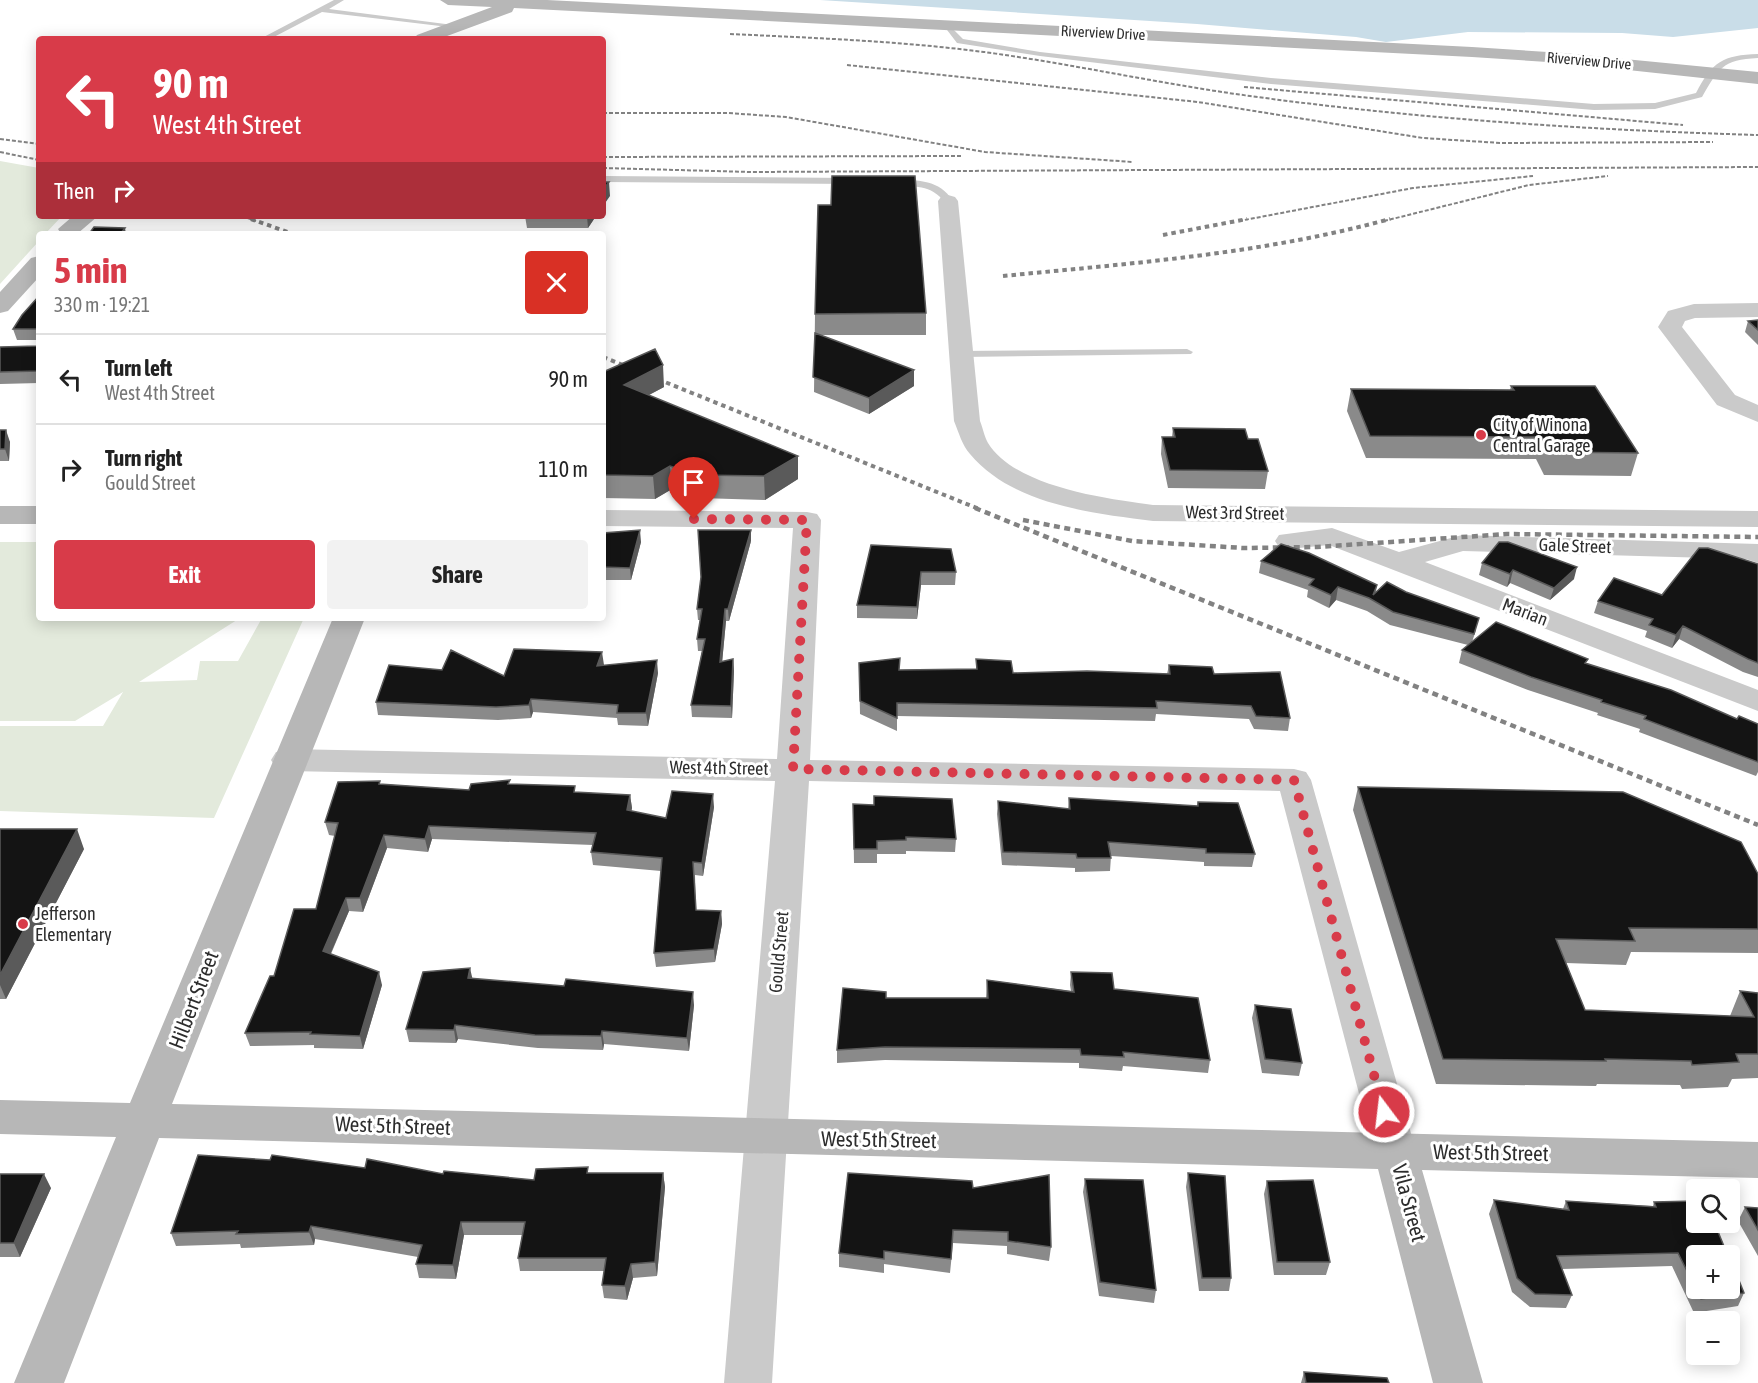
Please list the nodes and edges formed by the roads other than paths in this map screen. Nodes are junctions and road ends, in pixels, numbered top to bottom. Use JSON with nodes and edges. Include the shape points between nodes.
{"nodes":[{"id":1,"x":340,"y":0,"type":"edge"},
{"id":2,"x":448,"y":0,"type":"edge"},
{"id":3,"x":521,"y":2,"type":"edge"},
{"id":4,"x":320,"y":10,"type":"junction"},
{"id":5,"x":457,"y":26,"type":"junction"},
{"id":6,"x":948,"y":26,"type":"junction"},
{"id":7,"x":270,"y":36,"type":"edge"},
{"id":8,"x":431,"y":36,"type":"edge"},
{"id":9,"x":1758,"y":56,"type":"edge"},
{"id":10,"x":1710,"y":72,"type":"junction"},
{"id":11,"x":1758,"y":78,"type":"edge"},
{"id":12,"x":606,"y":179,"type":"edge"},
{"id":13,"x":860,"y":181,"type":"edge"},
{"id":14,"x":883,"y":182,"type":"edge"},
{"id":15,"x":948,"y":201,"type":"joint"},
{"id":16,"x":36,"y":266,"type":"edge"},
{"id":17,"x":0,"y":306,"type":"edge"},
{"id":18,"x":1758,"y":309,"type":"edge"},
{"id":19,"x":1187,"y":352,"type":"dead end"},
{"id":20,"x":961,"y":354,"type":"junction"},
{"id":21,"x":1758,"y":414,"type":"edge"},
{"id":22,"x":0,"y":515,"type":"edge"},
{"id":23,"x":36,"y":515,"type":"edge"},
{"id":24,"x":606,"y":518,"type":"edge"},
{"id":25,"x":1758,"y":519,"type":"edge"},
{"id":26,"x":1289,"y":541,"type":"dead end"},
{"id":27,"x":1758,"y":554,"type":"edge"},
{"id":28,"x":1394,"y":562,"type":"junction"},
{"id":29,"x":348,"y":621,"type":"edge"},
{"id":30,"x":1758,"y":701,"type":"edge"},
{"id":31,"x":288,"y":760,"type":"junction"},
{"id":32,"x":793,"y":769,"type":"junction"},
{"id":33,"x":1294,"y":780,"type":"joint"},
{"id":34,"x":0,"y":1117,"type":"edge"},
{"id":35,"x":147,"y":1119,"type":"junction"},
{"id":36,"x":764,"y":1137,"type":"junction"},
{"id":37,"x":1395,"y":1151,"type":"junction"},
{"id":38,"x":1758,"y":1160,"type":"edge"},
{"id":39,"x":39,"y":1383,"type":"edge"},
{"id":40,"x":748,"y":1383,"type":"edge"},
{"id":41,"x":1458,"y":1383,"type":"edge"}],
"edges":[{"from":1,"to":4,"type":"lane"},
{"from":2,"to":3,"type":"street","name":"Riverview Drive"},
{"from":3,"to":5,"type":"street"},
{"from":3,"to":6,"type":"street","name":"Riverview Drive"},
{"from":4,"to":5,"type":"lane"},
{"from":4,"to":7,"type":"lane"},
{"from":5,"to":8,"type":"street"},
{"from":6,"to":10,"type":"street","name":"Riverview Drive","via":[[1472,52]]},
{"from":6,"to":10,"type":"lane","via":[[960,41],[1154,68],[1594,107],[1655,106],[1699,95]]},
{"from":9,"to":10,"type":"lane","via":[[1726,59]]},
{"from":10,"to":11,"type":"street","name":"Riverview Drive"},
{"from":12,"to":13,"type":"lane"},
{"from":14,"to":15,"type":"lane","via":[[935,186]]},
{"from":15,"to":20,"type":"street","name":"West 3rd Street"},
{"from":16,"to":17,"type":"street"},
{"from":18,"to":21,"type":"street","via":[[1694,311],[1676,316],[1670,327],[1726,399]]},
{"from":19,"to":20,"type":"lane"},
{"from":20,"to":25,"type":"street","name":"West 3rd Street","via":[[967,421],[979,449],[1018,480],[1081,504],[1153,513]]},
{"from":22,"to":23,"type":"street"},
{"from":24,"to":32,"type":"street","name":"Gould Street","via":[[807,520]]},
{"from":26,"to":28,"type":"street","name":"Marian","via":[[1332,536]]},
{"from":27,"to":28,"type":"street","name":"Gale Street","via":[[1462,543]]},
{"from":28,"to":30,"type":"street","name":"Marian"},
{"from":29,"to":31,"type":"street","name":"Hilbert Street"},
{"from":31,"to":32,"type":"street","name":"West 4th Street"},
{"from":31,"to":35,"type":"street","name":"Hilbert Street"},
{"from":32,"to":33,"type":"street","name":"West 4th Street"},
{"from":32,"to":36,"type":"street","name":"Gould Street"},
{"from":33,"to":37,"type":"street","name":"Vila Street"},
{"from":34,"to":35,"type":"street","name":"West 5th Street"},
{"from":35,"to":36,"type":"street","name":"West 5th Street"},
{"from":35,"to":39,"type":"street","name":"Hilbert Street"},
{"from":36,"to":37,"type":"street","name":"West 5th Street"},
{"from":36,"to":40,"type":"street","name":"Gould Street"},
{"from":37,"to":38,"type":"street","name":"West 5th Street"},
{"from":37,"to":41,"type":"street","name":"Vila Street"}]}
